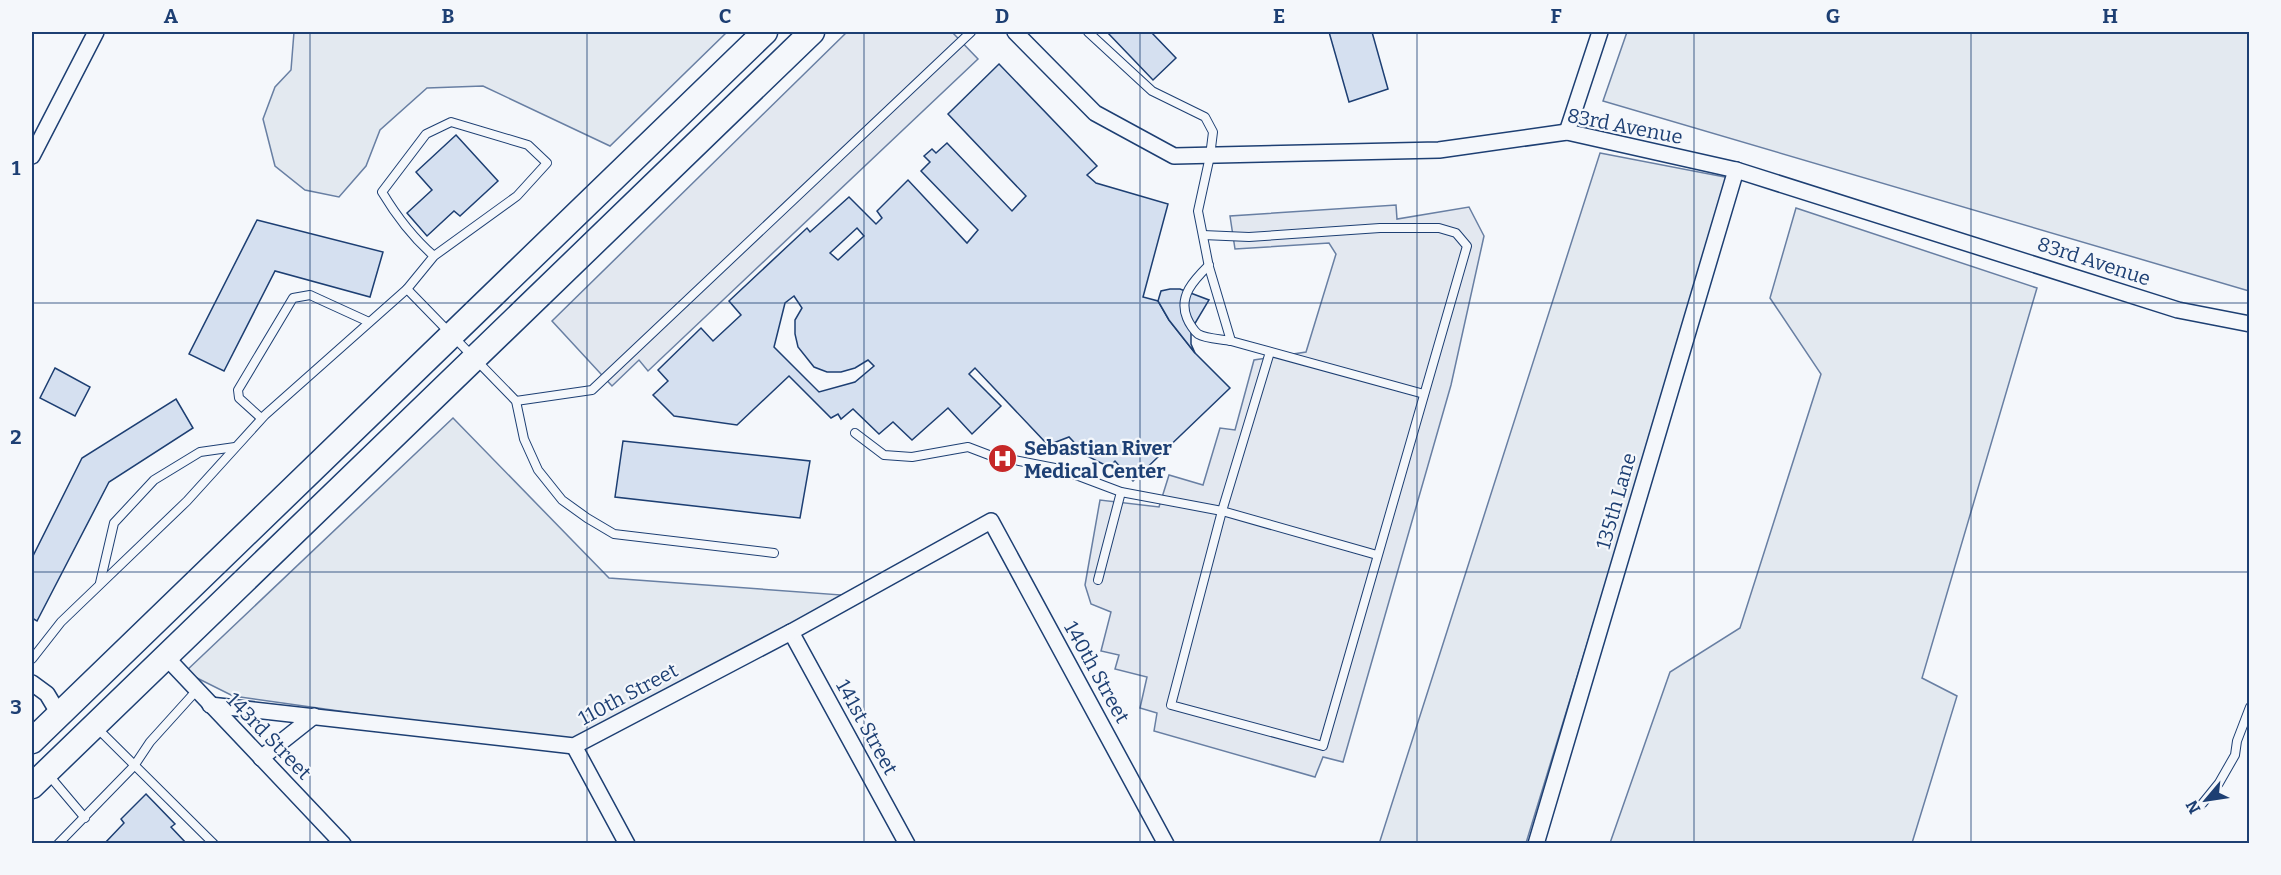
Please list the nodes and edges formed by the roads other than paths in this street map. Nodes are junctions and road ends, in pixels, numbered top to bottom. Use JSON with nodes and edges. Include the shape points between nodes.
{"nodes":[{"id":1,"x":96,"y":32,"type":"edge"},
{"id":2,"x":765,"y":32,"type":"edge"},
{"id":3,"x":812,"y":32,"type":"edge"},
{"id":4,"x":971,"y":32,"type":"edge"},
{"id":5,"x":1015,"y":32,"type":"edge"},
{"id":6,"x":1088,"y":32,"type":"edge"},
{"id":7,"x":1600,"y":32,"type":"edge"},
{"id":8,"x":1567,"y":132,"type":"junction"},
{"id":9,"x":32,"y":156,"type":"edge"},
{"id":10,"x":1210,"y":156,"type":"junction"},
{"id":11,"x":1736,"y":170,"type":"junction"},
{"id":12,"x":1203,"y":235,"type":"junction"},
{"id":13,"x":434,"y":256,"type":"junction"},
{"id":14,"x":1209,"y":265,"type":"junction"},
{"id":15,"x":407,"y":289,"type":"junction"},
{"id":16,"x":369,"y":322,"type":"junction"},
{"id":17,"x":2250,"y":324,"type":"edge"},
{"id":18,"x":451,"y":334,"type":"junction"},
{"id":19,"x":1231,"y":341,"type":"junction"},
{"id":20,"x":1270,"y":352,"type":"junction"},
{"id":21,"x":473,"y":359,"type":"junction"},
{"id":22,"x":1424,"y":394,"type":"junction"},
{"id":23,"x":516,"y":401,"type":"junction"},
{"id":24,"x":261,"y":418,"type":"junction"},
{"id":25,"x":855,"y":433,"type":"dead end"},
{"id":26,"x":235,"y":447,"type":"junction"},
{"id":27,"x":1121,"y":492,"type":"junction"},
{"id":28,"x":1222,"y":511,"type":"junction"},
{"id":29,"x":991,"y":521,"type":"joint"},
{"id":30,"x":774,"y":553,"type":"dead end"},
{"id":31,"x":1377,"y":555,"type":"junction"},
{"id":32,"x":1098,"y":580,"type":"dead end"},
{"id":33,"x":100,"y":584,"type":"junction"},
{"id":34,"x":791,"y":632,"type":"junction"},
{"id":35,"x":165,"y":657,"type":"junction"},
{"id":36,"x":32,"y":659,"type":"edge"},
{"id":37,"x":32,"y":683,"type":"edge"},
{"id":38,"x":197,"y":690,"type":"junction"},
{"id":39,"x":210,"y":705,"type":"junction"},
{"id":40,"x":2250,"y":707,"type":"edge"},
{"id":41,"x":59,"y":714,"type":"junction"},
{"id":42,"x":315,"y":716,"type":"junction"},
{"id":43,"x":94,"y":725,"type":"junction"},
{"id":44,"x":32,"y":741,"type":"edge"},
{"id":45,"x":574,"y":746,"type":"junction"},
{"id":46,"x":261,"y":758,"type":"junction"},
{"id":47,"x":134,"y":766,"type":"junction"},
{"id":48,"x":39,"y":779,"type":"edge"},
{"id":49,"x":2202,"y":804,"type":"dead end"},
{"id":50,"x":85,"y":818,"type":"junction"},
{"id":51,"x":332,"y":840,"type":"edge"},
{"id":52,"x":58,"y":843,"type":"edge"},
{"id":53,"x":214,"y":843,"type":"edge"},
{"id":54,"x":627,"y":843,"type":"edge"},
{"id":55,"x":907,"y":843,"type":"edge"},
{"id":56,"x":1166,"y":843,"type":"edge"},
{"id":57,"x":1536,"y":843,"type":"edge"}],
"edges":[{"from":1,"to":9,"type":"street"},
{"from":2,"to":18,"type":"main road"},
{"from":3,"to":21,"type":"main road"},
{"from":4,"to":23,"type":"lane","via":[[592,390]]},
{"from":5,"to":10,"type":"street","name":"83rd Avenue","via":[[1095,113],[1174,156]]},
{"from":6,"to":10,"type":"lane","via":[[1152,91],[1205,117],[1213,132]]},
{"from":7,"to":8,"type":"street"},
{"from":8,"to":10,"type":"street","name":"83rd Avenue","via":[[1439,150]]},
{"from":8,"to":11,"type":"street","name":"83rd Avenue"},
{"from":10,"to":12,"type":"lane","via":[[1198,211]]},
{"from":11,"to":17,"type":"street","name":"83rd Avenue","via":[[2178,310]]},
{"from":11,"to":57,"type":"street","name":"135th Lane"},
{"from":12,"to":14,"type":"lane"},
{"from":12,"to":22,"type":"lane","via":[[1249,237],[1380,228],[1439,228],[1455,233],[1467,246]]},
{"from":13,"to":13,"type":"lane","via":[[398,220],[382,192],[426,134],[451,122],[528,145],[547,163],[517,196]]},
{"from":13,"to":15,"type":"lane"},
{"from":14,"to":19,"type":"lane"},
{"from":14,"to":19,"type":"lane","via":[[1192,282],[1184,310],[1198,334]]},
{"from":15,"to":16,"type":"lane"},
{"from":15,"to":18,"type":"lane"},
{"from":16,"to":24,"type":"lane"},
{"from":16,"to":24,"type":"lane","via":[[310,295],[293,298],[238,390],[239,398]]},
{"from":18,"to":21,"type":"lane"},
{"from":18,"to":41,"type":"main road"},
{"from":19,"to":20,"type":"lane"},
{"from":20,"to":22,"type":"lane"},
{"from":20,"to":28,"type":"lane"},
{"from":21,"to":23,"type":"lane"},
{"from":21,"to":35,"type":"main road"},
{"from":22,"to":31,"type":"lane"},
{"from":23,"to":30,"type":"lane","via":[[524,439],[538,470],[562,500],[614,534]]},
{"from":24,"to":26,"type":"lane"},
{"from":25,"to":27,"type":"lane","via":[[884,455],[912,457],[968,447],[1060,469]]},
{"from":26,"to":33,"type":"lane","via":[[187,501]]},
{"from":26,"to":33,"type":"lane","via":[[200,452],[154,480],[114,523]]},
{"from":27,"to":28,"type":"lane"},
{"from":27,"to":32,"type":"lane"},
{"from":28,"to":31,"type":"lane"},
{"from":28,"to":31,"type":"lane","via":[[1171,705],[1323,746]]},
{"from":29,"to":34,"type":"street","name":"110th Street"},
{"from":29,"to":56,"type":"street","name":"140th Street"},
{"from":33,"to":36,"type":"lane","via":[[61,622]]},
{"from":34,"to":45,"type":"street","name":"110th Street"},
{"from":34,"to":55,"type":"street","name":"141st Street"},
{"from":35,"to":38,"type":"street","name":"143rd Street"},
{"from":35,"to":43,"type":"main road"},
{"from":37,"to":41,"type":"street","via":[[47,694]]},
{"from":38,"to":39,"type":"street","name":"143rd Street"},
{"from":38,"to":47,"type":"lane"},
{"from":39,"to":42,"type":"street","name":"110th Street"},
{"from":39,"to":46,"type":"street","name":"143rd Street"},
{"from":40,"to":49,"type":"lane","via":[[2235,755]]},
{"from":41,"to":44,"type":"main road"},
{"from":41,"to":48,"type":"main road","via":[[59,740]]},
{"from":42,"to":45,"type":"street","name":"110th Street"},
{"from":42,"to":46,"type":"street"},
{"from":43,"to":47,"type":"lane"},
{"from":43,"to":48,"type":"main road"},
{"from":45,"to":54,"type":"street"},
{"from":46,"to":51,"type":"street","name":"143rd Street"},
{"from":47,"to":50,"type":"lane"},
{"from":47,"to":53,"type":"lane"},
{"from":48,"to":50,"type":"lane"},
{"from":50,"to":52,"type":"lane"}]}
